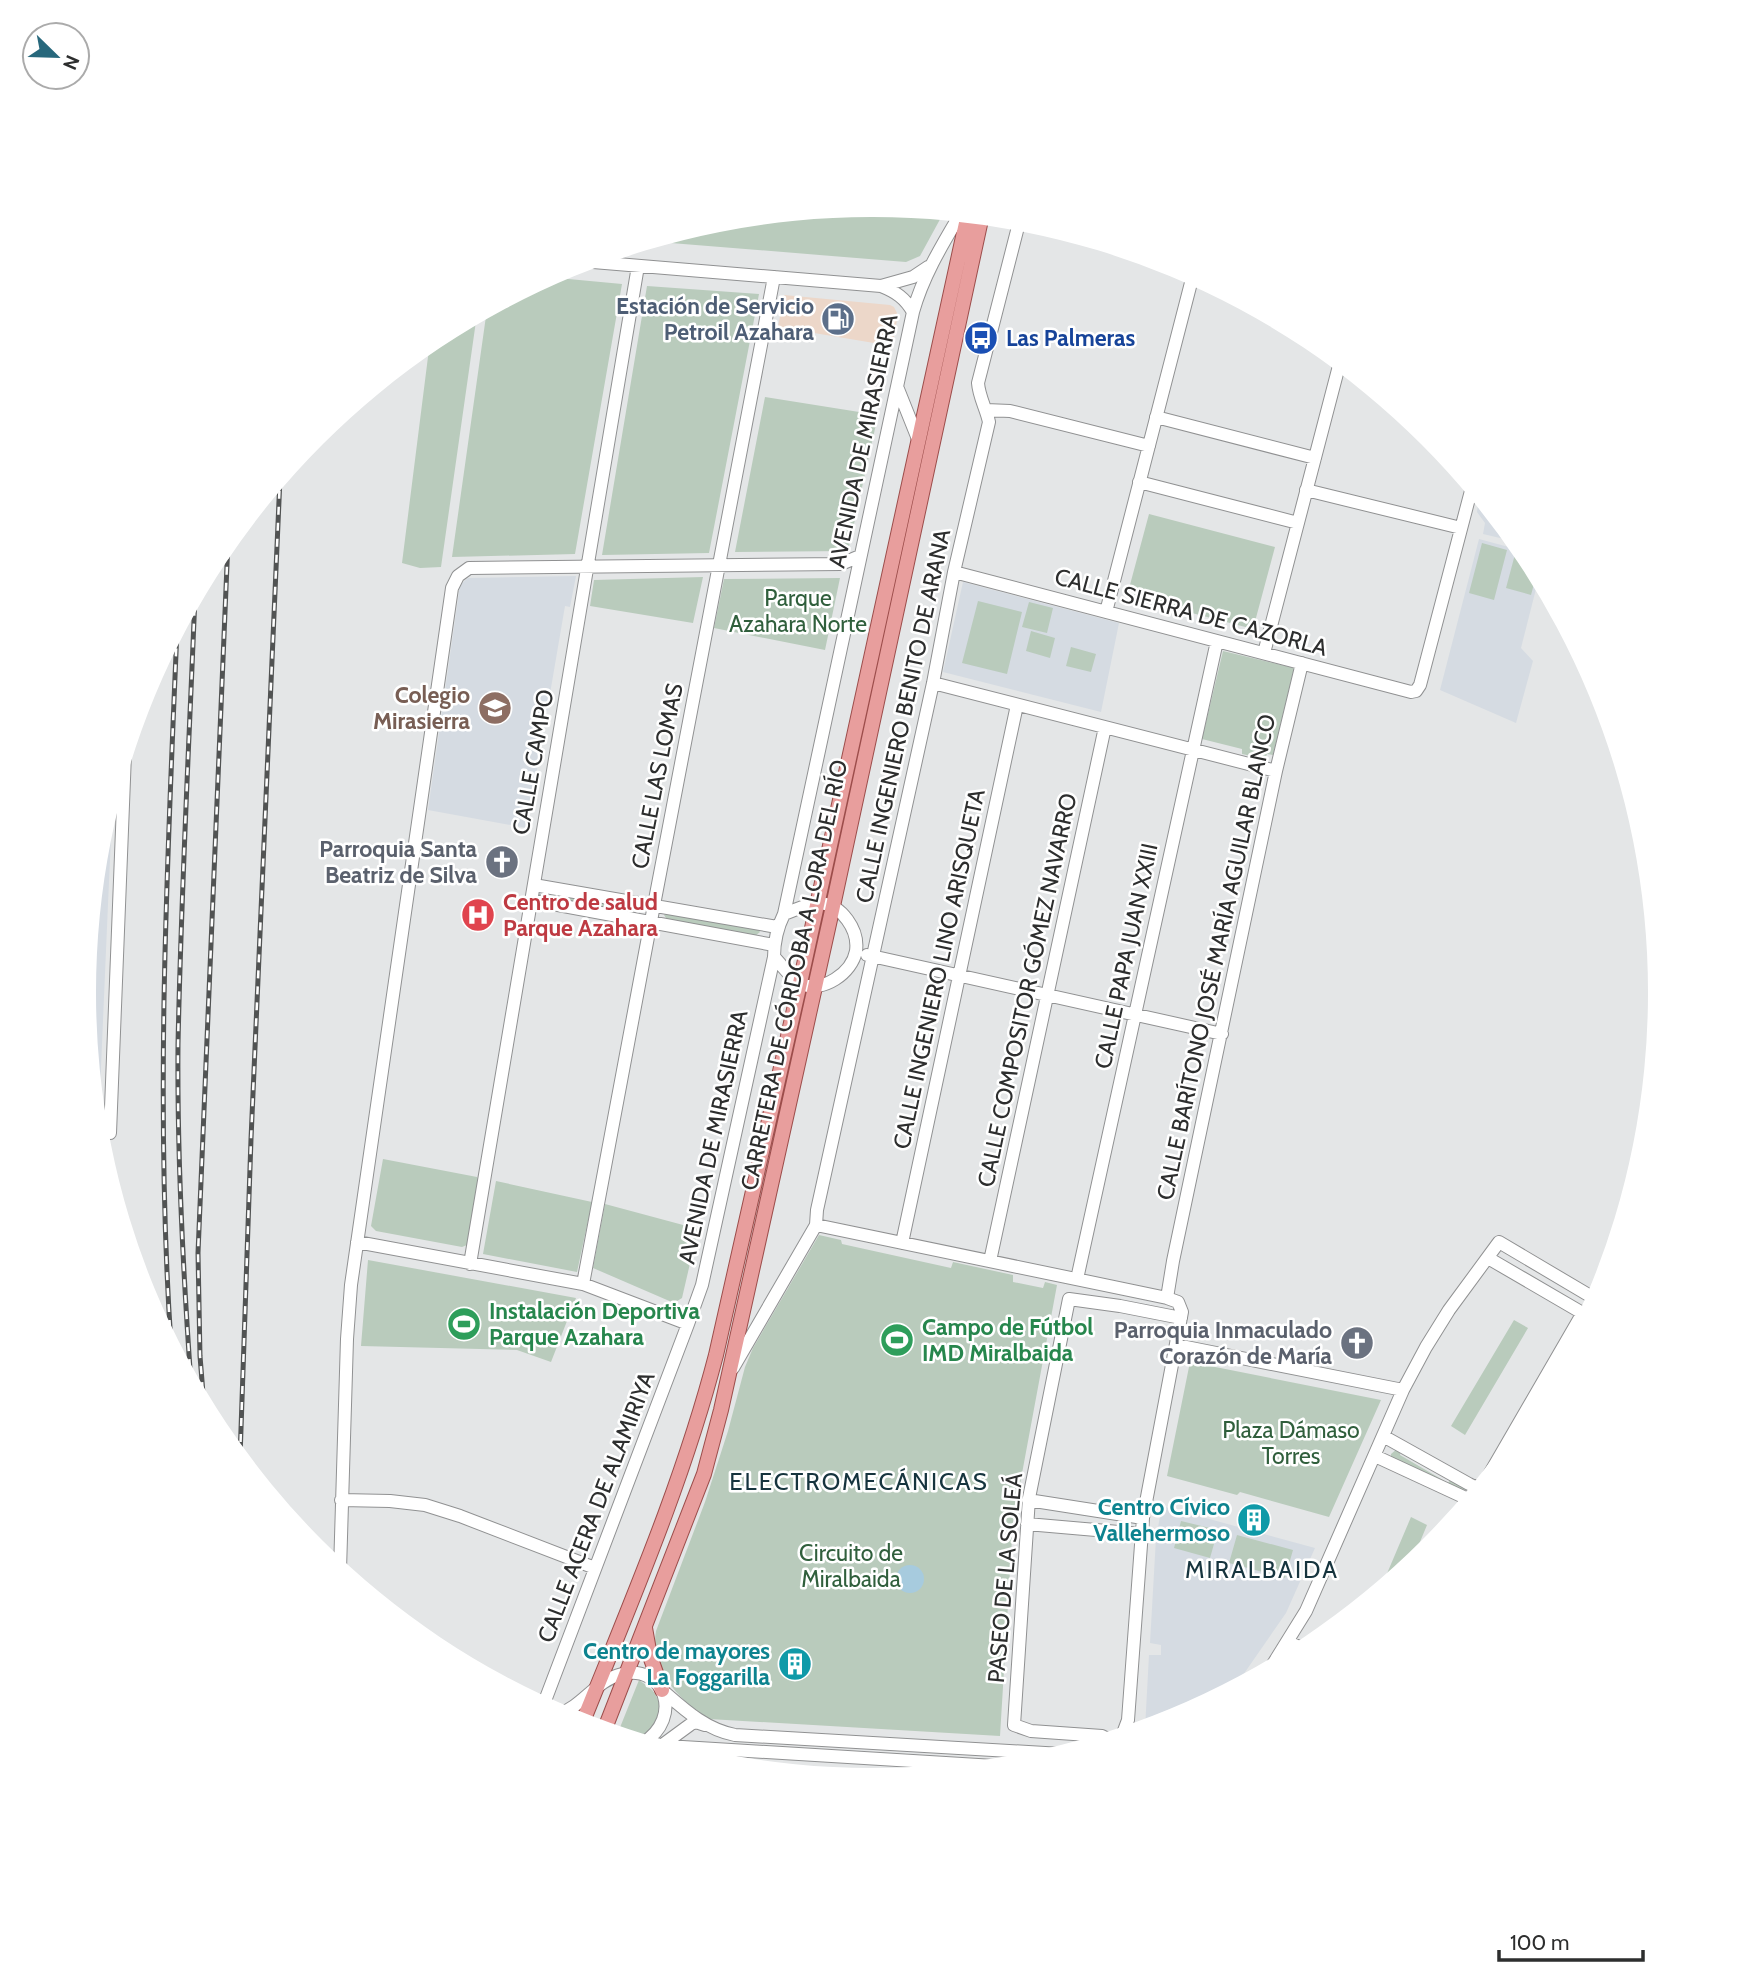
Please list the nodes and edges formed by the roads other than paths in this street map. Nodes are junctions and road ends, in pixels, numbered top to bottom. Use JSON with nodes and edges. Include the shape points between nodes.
{"nodes":[{"id":1,"x":956,"y":221,"type":"edge"},
{"id":2,"x":966,"y":222,"type":"edge"},
{"id":3,"x":980,"y":224,"type":"edge"},
{"id":4,"x":1017,"y":231,"type":"edge"},
{"id":5,"x":609,"y":263,"type":"edge"},
{"id":6,"x":638,"y":266,"type":"junction"},
{"id":7,"x":930,"y":266,"type":"junction"},
{"id":8,"x":774,"y":277,"type":"junction"},
{"id":9,"x":881,"y":286,"type":"junction"},
{"id":10,"x":1190,"y":286,"type":"edge"},
{"id":11,"x":913,"y":312,"type":"junction"},
{"id":12,"x":1337,"y":372,"type":"edge"},
{"id":13,"x":898,"y":389,"type":"junction"},
{"id":14,"x":986,"y":410,"type":"junction"},
{"id":15,"x":1156,"y":417,"type":"junction"},
{"id":16,"x":918,"y":439,"type":"junction"},
{"id":17,"x":1149,"y":446,"type":"junction"},
{"id":18,"x":1315,"y":458,"type":"junction"},
{"id":19,"x":1139,"y":482,"type":"junction"},
{"id":20,"x":1306,"y":490,"type":"junction"},
{"id":21,"x":1469,"y":498,"type":"edge"},
{"id":22,"x":1298,"y":523,"type":"junction"},
{"id":23,"x":1461,"y":528,"type":"junction"},
{"id":24,"x":860,"y":556,"type":"junction"},
{"id":25,"x":841,"y":564,"type":"junction"},
{"id":26,"x":719,"y":566,"type":"junction"},
{"id":27,"x":587,"y":568,"type":"junction"},
{"id":28,"x":954,"y":572,"type":"junction"},
{"id":29,"x":855,"y":579,"type":"junction"},
{"id":30,"x":1106,"y":612,"type":"junction"},
{"id":31,"x":1217,"y":641,"type":"junction"},
{"id":32,"x":1264,"y":653,"type":"junction"},
{"id":33,"x":1302,"y":663,"type":"junction"},
{"id":34,"x":933,"y":683,"type":"junction"},
{"id":35,"x":1017,"y":705,"type":"junction"},
{"id":36,"x":1105,"y":727,"type":"junction"},
{"id":37,"x":1193,"y":750,"type":"junction"},
{"id":38,"x":1276,"y":771,"type":"junction"},
{"id":39,"x":124,"y":790,"type":"edge"},
{"id":40,"x":534,"y":885,"type":"junction"},
{"id":41,"x":531,"y":900,"type":"junction"},
{"id":42,"x":818,"y":902,"type":"junction"},
{"id":43,"x":654,"y":905,"type":"junction"},
{"id":44,"x":833,"y":906,"type":"junction"},
{"id":45,"x":784,"y":915,"type":"junction"},
{"id":46,"x":650,"y":922,"type":"junction"},
{"id":47,"x":777,"y":927,"type":"junction"},
{"id":48,"x":774,"y":951,"type":"junction"},
{"id":49,"x":856,"y":952,"type":"junction"},
{"id":50,"x":873,"y":956,"type":"junction"},
{"id":51,"x":960,"y":975,"type":"junction"},
{"id":52,"x":800,"y":983,"type":"junction"},
{"id":53,"x":815,"y":986,"type":"junction"},
{"id":54,"x":1047,"y":995,"type":"junction"},
{"id":55,"x":1135,"y":1014,"type":"junction"},
{"id":56,"x":1222,"y":1034,"type":"junction"},
{"id":57,"x":110,"y":1132,"type":"dead end"},
{"id":58,"x":816,"y":1225,"type":"junction"},
{"id":59,"x":357,"y":1242,"type":"junction"},
{"id":60,"x":902,"y":1243,"type":"junction"},
{"id":61,"x":1488,"y":1258,"type":"junction"},
{"id":62,"x":990,"y":1261,"type":"junction"},
{"id":63,"x":470,"y":1264,"type":"junction"},
{"id":64,"x":1077,"y":1279,"type":"junction"},
{"id":65,"x":583,"y":1284,"type":"junction"},
{"id":66,"x":1587,"y":1294,"type":"edge"},
{"id":67,"x":1167,"y":1298,"type":"junction"},
{"id":68,"x":1579,"y":1311,"type":"edge"},
{"id":69,"x":1181,"y":1318,"type":"junction"},
{"id":70,"x":688,"y":1324,"type":"junction"},
{"id":71,"x":1176,"y":1345,"type":"junction"},
{"id":72,"x":729,"y":1374,"type":"junction"},
{"id":73,"x":1403,"y":1390,"type":"junction"},
{"id":74,"x":1383,"y":1436,"type":"junction"},
{"id":75,"x":1375,"y":1456,"type":"junction"},
{"id":76,"x":1472,"y":1483,"type":"edge"},
{"id":77,"x":1462,"y":1496,"type":"edge"},
{"id":78,"x":341,"y":1500,"type":"junction"},
{"id":79,"x":1028,"y":1500,"type":"junction"},
{"id":80,"x":1143,"y":1518,"type":"junction"},
{"id":81,"x":1027,"y":1524,"type":"junction"},
{"id":82,"x":1142,"y":1534,"type":"junction"},
{"id":83,"x":340,"y":1557,"type":"edge"},
{"id":84,"x":595,"y":1568,"type":"junction"},
{"id":85,"x":645,"y":1627,"type":"junction"},
{"id":86,"x":1289,"y":1646,"type":"edge"},
{"id":87,"x":626,"y":1673,"type":"junction"},
{"id":88,"x":598,"y":1685,"type":"junction"},
{"id":89,"x":662,"y":1690,"type":"junction"},
{"id":90,"x":547,"y":1696,"type":"edge"},
{"id":91,"x":571,"y":1707,"type":"edge"},
{"id":92,"x":586,"y":1713,"type":"edge"},
{"id":93,"x":608,"y":1721,"type":"edge"},
{"id":94,"x":1130,"y":1724,"type":"edge"},
{"id":95,"x":708,"y":1726,"type":"junction"},
{"id":96,"x":687,"y":1727,"type":"junction"},
{"id":97,"x":1094,"y":1735,"type":"edge"},
{"id":98,"x":651,"y":1736,"type":"edge"},
{"id":99,"x":666,"y":1740,"type":"edge"},
{"id":100,"x":689,"y":1746,"type":"edge"},
{"id":101,"x":693,"y":1746,"type":"junction"},
{"id":102,"x":1028,"y":1752,"type":"edge"},
{"id":103,"x":931,"y":1762,"type":"junction"},
{"id":104,"x":957,"y":1764,"type":"edge"},
{"id":105,"x":929,"y":1766,"type":"edge"}],
"edges":[{"from":1,"to":7,"type":"street","name":"AVENIDA DE MIRASIERRA"},
{"from":2,"to":16,"type":"main road","name":"CARRETERA DE CÓRDOBA A LORA DEL RÍO"},
{"from":3,"to":44,"type":"main road","name":"CARRETERA DE CÓRDOBA A LORA DEL RÍO"},
{"from":4,"to":14,"type":"street","name":"CALLE INGENIERO BENITO DE ARANA","via":[[978,383]]},
{"from":5,"to":6,"type":"street"},
{"from":6,"to":8,"type":"street"},
{"from":6,"to":27,"type":"street","name":"CALLE CAMPO"},
{"from":7,"to":9,"type":"street","via":[[914,277]]},
{"from":7,"to":11,"type":"street","name":"AVENIDA DE MIRASIERRA"},
{"from":8,"to":9,"type":"street"},
{"from":8,"to":26,"type":"street","name":"CALLE LAS LOMAS"},
{"from":9,"to":11,"type":"street","via":[[906,300]]},
{"from":10,"to":15,"type":"street"},
{"from":11,"to":13,"type":"street","name":"AVENIDA DE MIRASIERRA"},
{"from":12,"to":18,"type":"street"},
{"from":13,"to":16,"type":"street"},
{"from":13,"to":24,"type":"street","name":"AVENIDA DE MIRASIERRA"},
{"from":14,"to":17,"type":"street","via":[[1010,411]]},
{"from":14,"to":28,"type":"street","name":"CALLE INGENIERO BENITO DE ARANA","via":[[989,422]]},
{"from":15,"to":17,"type":"street"},
{"from":15,"to":18,"type":"street"},
{"from":16,"to":42,"type":"main road","name":"CARRETERA DE CÓRDOBA A LORA DEL RÍO"},
{"from":17,"to":19,"type":"street"},
{"from":18,"to":20,"type":"street"},
{"from":19,"to":22,"type":"street"},
{"from":19,"to":30,"type":"street"},
{"from":20,"to":22,"type":"street"},
{"from":20,"to":23,"type":"street"},
{"from":21,"to":23,"type":"street"},
{"from":22,"to":32,"type":"street"},
{"from":23,"to":33,"type":"street","name":"CALLE SIERRA DE CAZORLA","via":[[1416,691]]},
{"from":24,"to":25,"type":"street"},
{"from":24,"to":29,"type":"street","name":"AVENIDA DE MIRASIERRA"},
{"from":25,"to":26,"type":"street"},
{"from":25,"to":29,"type":"street"},
{"from":26,"to":27,"type":"street"},
{"from":26,"to":43,"type":"street","name":"CALLE LAS LOMAS"},
{"from":27,"to":40,"type":"street","name":"CALLE CAMPO"},
{"from":27,"to":59,"type":"street","via":[[469,568],[452,588]]},
{"from":28,"to":30,"type":"street","name":"CALLE SIERRA DE CAZORLA"},
{"from":28,"to":34,"type":"street","name":"CALLE INGENIERO BENITO DE ARANA"},
{"from":29,"to":45,"type":"street","name":"AVENIDA DE MIRASIERRA"},
{"from":30,"to":31,"type":"street","name":"CALLE SIERRA DE CAZORLA"},
{"from":31,"to":32,"type":"street","name":"CALLE SIERRA DE CAZORLA"},
{"from":31,"to":37,"type":"street","name":"CALLE PAPA JUAN XXIII"},
{"from":32,"to":33,"type":"street","name":"CALLE SIERRA DE CAZORLA"},
{"from":33,"to":38,"type":"street","name":"CALLE BARÍTONO JOSÉ MARÍA AGUILAR BLANCO"},
{"from":34,"to":35,"type":"street"},
{"from":34,"to":50,"type":"street","name":"CALLE INGENIERO BENITO DE ARANA"},
{"from":35,"to":36,"type":"street"},
{"from":35,"to":51,"type":"street","name":"CALLE INGENIERO LINO ARISQUETA"},
{"from":36,"to":37,"type":"street"},
{"from":36,"to":54,"type":"street","name":"CALLE COMPOSITOR GÓMEZ NAVARRO"},
{"from":37,"to":38,"type":"street"},
{"from":37,"to":55,"type":"street","name":"CALLE PAPA JUAN XXIII"},
{"from":38,"to":56,"type":"street","name":"CALLE BARÍTONO JOSÉ MARÍA AGUILAR BLANCO"},
{"from":39,"to":57,"type":"street"},
{"from":40,"to":41,"type":"street","name":"CALLE CAMPO"},
{"from":40,"to":43,"type":"street"},
{"from":41,"to":46,"type":"street"},
{"from":41,"to":63,"type":"street","name":"CALLE CAMPO"},
{"from":42,"to":44,"type":"street"},
{"from":42,"to":45,"type":"street"},
{"from":42,"to":52,"type":"main road","name":"CARRETERA DE CÓRDOBA A LORA DEL RÍO"},
{"from":43,"to":46,"type":"street","name":"CALLE LAS LOMAS"},
{"from":43,"to":47,"type":"street"},
{"from":44,"to":49,"type":"street","via":[[855,936]]},
{"from":44,"to":53,"type":"main road","name":"CARRETERA DE CÓRDOBA A LORA DEL RÍO"},
{"from":45,"to":47,"type":"street","name":"AVENIDA DE MIRASIERRA"},
{"from":46,"to":48,"type":"street"},
{"from":46,"to":65,"type":"street","name":"CALLE LAS LOMAS"},
{"from":47,"to":48,"type":"street","name":"AVENIDA DE MIRASIERRA"},
{"from":48,"to":52,"type":"street"},
{"from":48,"to":70,"type":"street","name":"AVENIDA DE MIRASIERRA","via":[[715,1229]]},
{"from":49,"to":50,"type":"street"},
{"from":49,"to":53,"type":"street","via":[[832,982]]},
{"from":50,"to":51,"type":"street"},
{"from":50,"to":58,"type":"street","name":"CALLE INGENIERO BENITO DE ARANA"},
{"from":51,"to":54,"type":"street"},
{"from":51,"to":60,"type":"street","name":"CALLE INGENIERO LINO ARISQUETA"},
{"from":52,"to":53,"type":"street"},
{"from":52,"to":88,"type":"main road","name":"CARRETERA DE CÓRDOBA A LORA DEL RÍO","via":[[702,1406]]},
{"from":53,"to":72,"type":"main road","name":"CARRETERA DE CÓRDOBA A LORA DEL RÍO"},
{"from":54,"to":55,"type":"street"},
{"from":54,"to":62,"type":"street","name":"CALLE COMPOSITOR GÓMEZ NAVARRO"},
{"from":55,"to":56,"type":"street"},
{"from":55,"to":64,"type":"street","name":"CALLE PAPA JUAN XXIII"},
{"from":56,"to":67,"type":"street","name":"CALLE BARÍTONO JOSÉ MARÍA AGUILAR BLANCO"},
{"from":58,"to":60,"type":"street"},
{"from":58,"to":72,"type":"street"},
{"from":59,"to":63,"type":"street"},
{"from":59,"to":78,"type":"street","via":[[347,1339]]},
{"from":60,"to":62,"type":"street"},
{"from":61,"to":66,"type":"street","via":[[1499,1242]]},
{"from":61,"to":68,"type":"street"},
{"from":61,"to":73,"type":"street","via":[[1449,1310]]},
{"from":62,"to":64,"type":"street"},
{"from":63,"to":65,"type":"street"},
{"from":64,"to":67,"type":"street"},
{"from":65,"to":70,"type":"street"},
{"from":67,"to":69,"type":"street","via":[[1178,1302]]},
{"from":69,"to":71,"type":"street"},
{"from":69,"to":79,"type":"street","name":"PASEO DE LA SOLEÁ","via":[[1069,1299]]},
{"from":70,"to":84,"type":"street","name":"CALLE ACERA DE ALAMIRIYA"},
{"from":71,"to":73,"type":"street"},
{"from":71,"to":80,"type":"street"},
{"from":72,"to":85,"type":"main road","name":"CARRETERA DE CÓRDOBA A LORA DEL RÍO","via":[[704,1474]]},
{"from":73,"to":74,"type":"street"},
{"from":74,"to":75,"type":"street"},
{"from":74,"to":76,"type":"street"},
{"from":75,"to":77,"type":"street"},
{"from":75,"to":86,"type":"street"},
{"from":78,"to":83,"type":"street"},
{"from":78,"to":84,"type":"street","via":[[425,1505]]},
{"from":79,"to":80,"type":"street"},
{"from":79,"to":81,"type":"street","name":"PASEO DE LA SOLEÁ"},
{"from":80,"to":82,"type":"street"},
{"from":81,"to":82,"type":"street"},
{"from":81,"to":97,"type":"street","name":"PASEO DE LA SOLEÁ","via":[[1014,1725],[1031,1731]]},
{"from":82,"to":94,"type":"street"},
{"from":84,"to":90,"type":"street","name":"CALLE ACERA DE ALAMIRIYA"},
{"from":85,"to":87,"type":"main road","name":"CARRETERA DE CÓRDOBA A LORA DEL RÍO"},
{"from":85,"to":89,"type":"main road"},
{"from":87,"to":88,"type":"street"},
{"from":87,"to":89,"type":"street","via":[[646,1677]]},
{"from":87,"to":93,"type":"main road","name":"CARRETERA DE CÓRDOBA A LORA DEL RÍO"},
{"from":88,"to":91,"type":"street"},
{"from":88,"to":92,"type":"main road","name":"CARRETERA DE CÓRDOBA A LORA DEL RÍO"},
{"from":89,"to":95,"type":"street"},
{"from":89,"to":98,"type":"street","via":[[664,1719]]},
{"from":95,"to":96,"type":"street","via":[[696,1723]]},
{"from":95,"to":102,"type":"street","via":[[742,1735]]},
{"from":96,"to":99,"type":"street"},
{"from":96,"to":101,"type":"street","via":[[685,1741]]},
{"from":100,"to":101,"type":"street"},
{"from":101,"to":103,"type":"street"},
{"from":103,"to":104,"type":"street"},
{"from":103,"to":105,"type":"street"}]}
